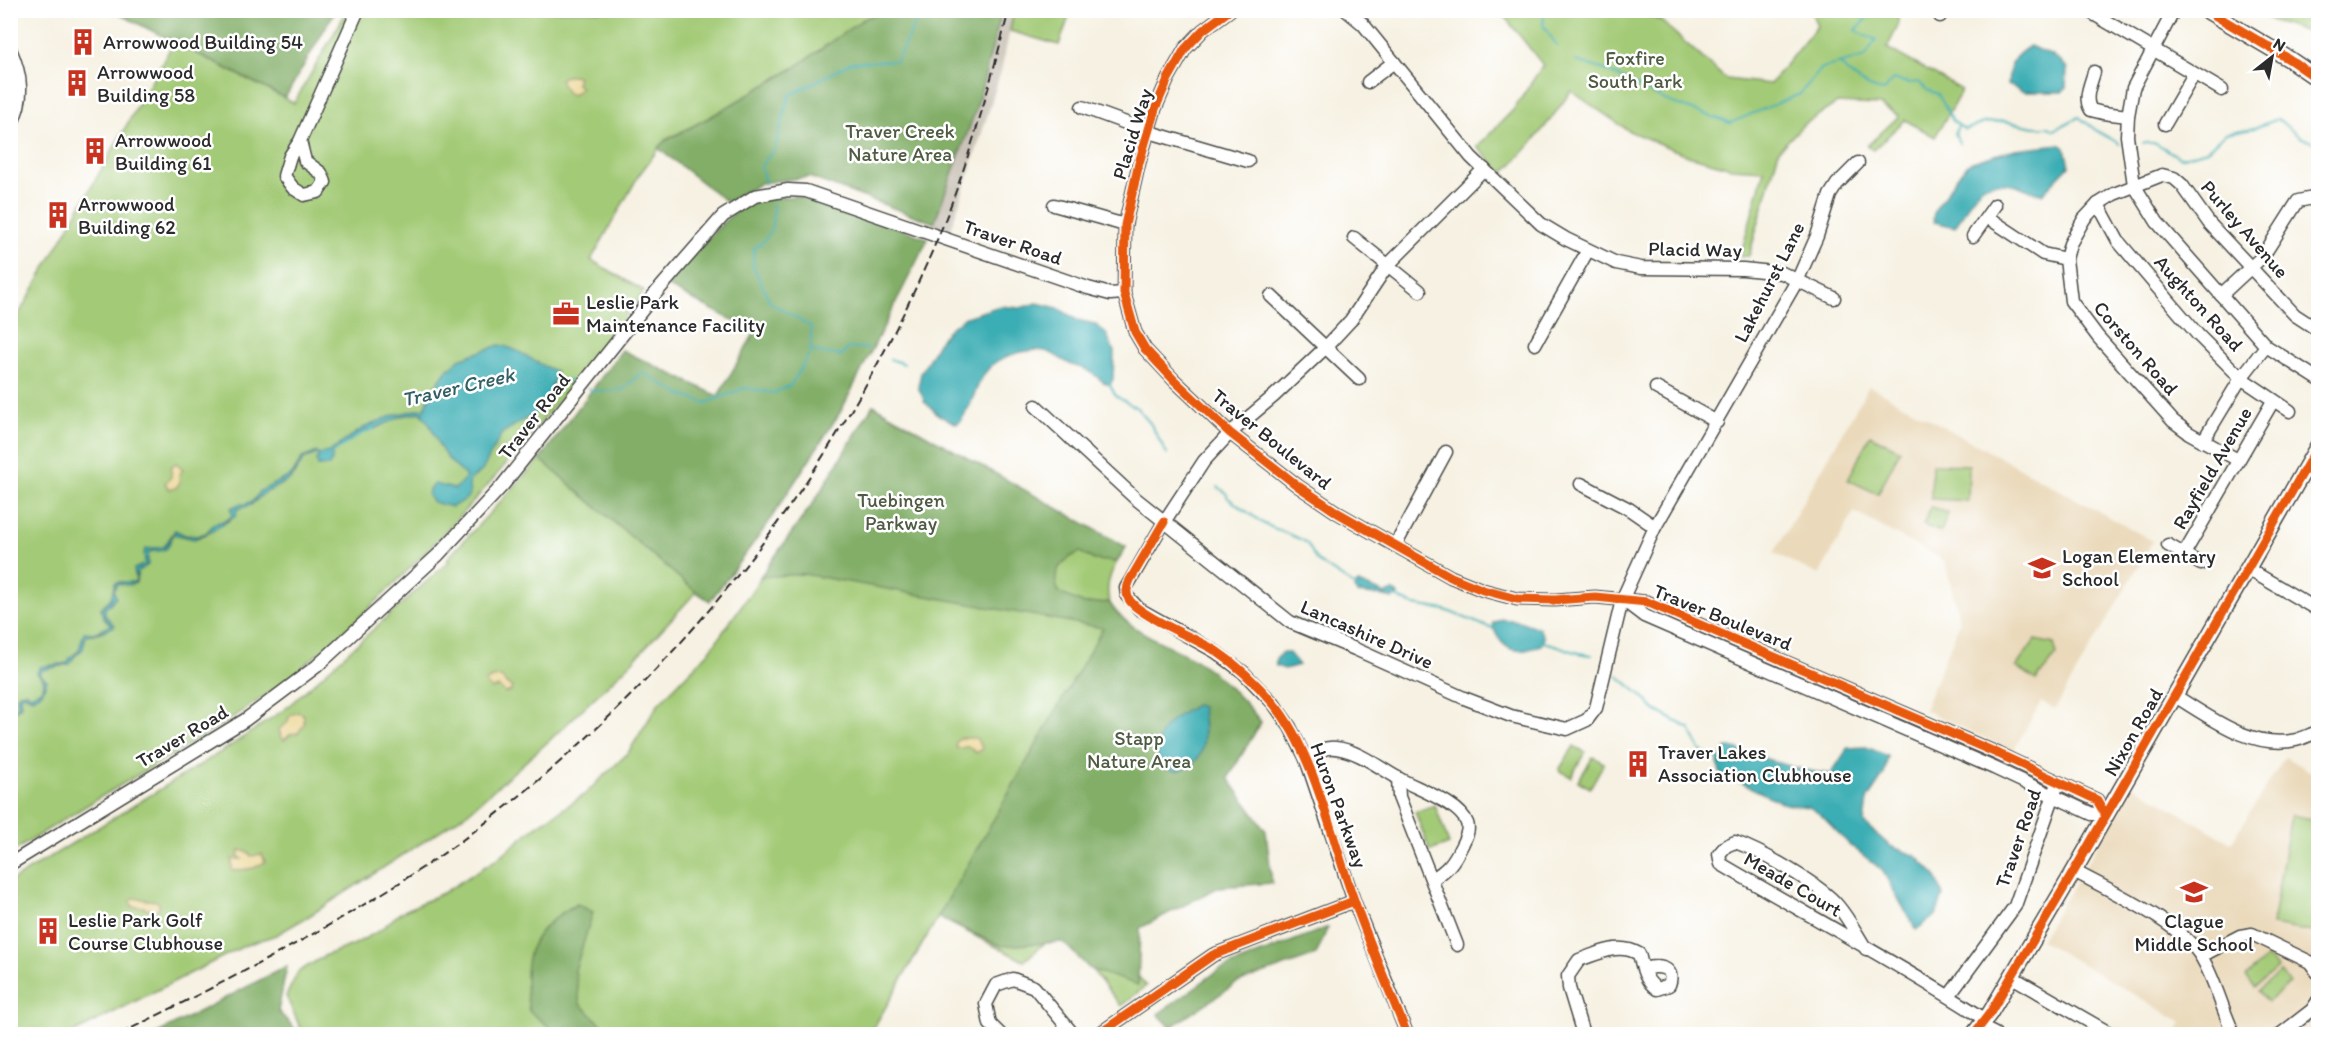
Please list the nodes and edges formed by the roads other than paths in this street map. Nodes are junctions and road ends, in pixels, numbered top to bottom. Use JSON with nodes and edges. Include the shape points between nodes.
{"nodes":[{"id":1,"x":358,"y":10,"type":"edge"},
{"id":2,"x":1230,"y":10,"type":"edge"},
{"id":3,"x":1346,"y":10,"type":"edge"},
{"id":4,"x":2087,"y":10,"type":"edge"},
{"id":5,"x":2174,"y":10,"type":"edge"},
{"id":6,"x":2206,"y":10,"type":"edge"},
{"id":7,"x":10,"y":49,"type":"edge"},
{"id":8,"x":2153,"y":49,"type":"junction"},
{"id":9,"x":1394,"y":62,"type":"junction"},
{"id":10,"x":2094,"y":72,"type":"dead end"},
{"id":11,"x":2194,"y":74,"type":"junction"},
{"id":12,"x":2318,"y":79,"type":"edge"},
{"id":13,"x":1368,"y":82,"type":"dead end"},
{"id":14,"x":2222,"y":90,"type":"dead end"},
{"id":15,"x":1082,"y":107,"type":"dead end"},
{"id":16,"x":2128,"y":116,"type":"junction"},
{"id":17,"x":2165,"y":124,"type":"dead end"},
{"id":18,"x":10,"y":126,"type":"edge"},
{"id":19,"x":1147,"y":130,"type":"junction"},
{"id":20,"x":300,"y":141,"type":"dead end"},
{"id":21,"x":1248,"y":161,"type":"dead end"},
{"id":22,"x":1858,"y":163,"type":"dead end"},
{"id":23,"x":1484,"y":169,"type":"junction"},
{"id":24,"x":2134,"y":184,"type":"junction"},
{"id":25,"x":2319,"y":197,"type":"edge"},
{"id":26,"x":2098,"y":204,"type":"junction"},
{"id":27,"x":1054,"y":205,"type":"dead end"},
{"id":28,"x":1995,"y":206,"type":"dead end"},
{"id":29,"x":1987,"y":217,"type":"junction"},
{"id":30,"x":1125,"y":225,"type":"junction"},
{"id":31,"x":1973,"y":236,"type":"dead end"},
{"id":32,"x":1354,"y":238,"type":"dead end"},
{"id":33,"x":1588,"y":250,"type":"junction"},
{"id":34,"x":2066,"y":259,"type":"junction"},
{"id":35,"x":1387,"y":266,"type":"junction"},
{"id":36,"x":2251,"y":266,"type":"junction"},
{"id":37,"x":1798,"y":279,"type":"junction"},
{"id":38,"x":1420,"y":291,"type":"dead end"},
{"id":39,"x":1124,"y":293,"type":"junction"},
{"id":40,"x":2221,"y":295,"type":"junction"},
{"id":41,"x":1271,"y":296,"type":"dead end"},
{"id":42,"x":1834,"y":298,"type":"dead end"},
{"id":43,"x":2318,"y":329,"type":"edge"},
{"id":44,"x":1535,"y":344,"type":"dead end"},
{"id":45,"x":2266,"y":346,"type":"junction"},
{"id":46,"x":1325,"y":348,"type":"junction"},
{"id":47,"x":2241,"y":378,"type":"junction"},
{"id":48,"x":1359,"y":379,"type":"dead end"},
{"id":49,"x":2319,"y":379,"type":"edge"},
{"id":50,"x":1656,"y":388,"type":"dead end"},
{"id":51,"x":2273,"y":401,"type":"junction"},
{"id":52,"x":1036,"y":406,"type":"dead end"},
{"id":53,"x":2290,"y":411,"type":"dead end"},
{"id":54,"x":1717,"y":422,"type":"junction"},
{"id":55,"x":1230,"y":433,"type":"junction"},
{"id":56,"x":2203,"y":441,"type":"junction"},
{"id":57,"x":2319,"y":446,"type":"edge"},
{"id":58,"x":1446,"y":452,"type":"dead end"},
{"id":59,"x":2238,"y":460,"type":"junction"},
{"id":60,"x":1581,"y":484,"type":"dead end"},
{"id":61,"x":1164,"y":522,"type":"junction"},
{"id":62,"x":1655,"y":527,"type":"junction"},
{"id":63,"x":2168,"y":545,"type":"dead end"},
{"id":64,"x":1395,"y":546,"type":"junction"},
{"id":65,"x":2184,"y":554,"type":"junction"},
{"id":66,"x":2201,"y":564,"type":"dead end"},
{"id":67,"x":2248,"y":569,"type":"junction"},
{"id":68,"x":1622,"y":600,"type":"junction"},
{"id":69,"x":2319,"y":610,"type":"edge"},
{"id":70,"x":2175,"y":696,"type":"junction"},
{"id":71,"x":2319,"y":732,"type":"edge"},
{"id":72,"x":1306,"y":759,"type":"junction"},
{"id":73,"x":1398,"y":778,"type":"junction"},
{"id":74,"x":2059,"y":782,"type":"junction"},
{"id":75,"x":2054,"y":795,"type":"junction"},
{"id":76,"x":2105,"y":814,"type":"junction"},
{"id":77,"x":10,"y":864,"type":"edge"},
{"id":78,"x":2074,"y":871,"type":"junction"},
{"id":79,"x":1432,"y":879,"type":"junction"},
{"id":80,"x":1354,"y":901,"type":"junction"},
{"id":81,"x":1457,"y":945,"type":"dead end"},
{"id":82,"x":1866,"y":949,"type":"junction"},
{"id":83,"x":2201,"y":956,"type":"junction"},
{"id":84,"x":1644,"y":969,"type":"dead end"},
{"id":85,"x":2319,"y":973,"type":"edge"},
{"id":86,"x":2012,"y":977,"type":"junction"},
{"id":87,"x":1949,"y":996,"type":"junction"},
{"id":88,"x":2319,"y":1001,"type":"edge"},
{"id":89,"x":1984,"y":1029,"type":"edge"},
{"id":90,"x":1000,"y":1035,"type":"edge"},
{"id":91,"x":1073,"y":1035,"type":"edge"},
{"id":92,"x":1099,"y":1035,"type":"edge"},
{"id":93,"x":1407,"y":1035,"type":"edge"},
{"id":94,"x":1584,"y":1035,"type":"edge"},
{"id":95,"x":2111,"y":1035,"type":"edge"},
{"id":96,"x":2234,"y":1035,"type":"edge"},
{"id":97,"x":2281,"y":1035,"type":"edge"}],
"edges":[{"from":1,"to":20,"type":"street"},
{"from":2,"to":19,"type":"street","name":"Placid Way","via":[[1185,49]]},
{"from":3,"to":9,"type":"street","name":"Placid Way"},
{"from":4,"to":8,"type":"street"},
{"from":5,"to":8,"type":"street"},
{"from":6,"to":12,"type":"main road"},
{"from":7,"to":18,"type":"street","via":[[21,88],[19,108]]},
{"from":8,"to":11,"type":"street"},
{"from":8,"to":16,"type":"street","via":[[2133,88]]},
{"from":9,"to":13,"type":"street"},
{"from":9,"to":23,"type":"street","name":"Placid Way"},
{"from":10,"to":16,"type":"street","via":[[2087,95],[2091,110]]},
{"from":11,"to":14,"type":"street"},
{"from":11,"to":17,"type":"street"},
{"from":15,"to":19,"type":"street","name":"Placid Way"},
{"from":16,"to":24,"type":"street"},
{"from":19,"to":21,"type":"street","name":"Placid Way"},
{"from":19,"to":30,"type":"street","name":"Placid Way"},
{"from":22,"to":37,"type":"street","name":"Lakehurst Lane","via":[[1830,195]]},
{"from":23,"to":33,"type":"street","name":"Placid Way","via":[[1541,224]]},
{"from":23,"to":35,"type":"street"},
{"from":24,"to":26,"type":"street","name":"Corston Road"},
{"from":24,"to":36,"type":"street","name":"Purley Avenue","via":[[2162,175],[2174,178],[2209,223]]},
{"from":24,"to":40,"type":"street","via":[[2157,222]]},
{"from":25,"to":36,"type":"street","via":[[2298,201],[2263,256]]},
{"from":26,"to":34,"type":"street","name":"Corston Road","via":[[2084,219]]},
{"from":26,"to":47,"type":"street","name":"Aughton Road","via":[[2118,241],[2198,335]]},
{"from":27,"to":30,"type":"street"},
{"from":28,"to":29,"type":"street"},
{"from":29,"to":31,"type":"street"},
{"from":29,"to":34,"type":"street","via":[[2043,254]]},
{"from":30,"to":39,"type":"street","name":"Placid Way"},
{"from":32,"to":35,"type":"street"},
{"from":33,"to":37,"type":"street","name":"Placid Way","via":[[1616,263],[1641,268],[1767,270]]},
{"from":33,"to":44,"type":"street"},
{"from":34,"to":56,"type":"street","name":"Corston Road","via":[[2071,301],[2086,323],[2173,421]]},
{"from":35,"to":38,"type":"street"},
{"from":35,"to":46,"type":"street","via":[[1351,320]]},
{"from":36,"to":40,"type":"street"},
{"from":36,"to":43,"type":"street","name":"Purley Avenue","via":[[2295,315]]},
{"from":37,"to":42,"type":"street","name":"Placid Way"},
{"from":37,"to":54,"type":"street","name":"Lakehurst Lane"},
{"from":39,"to":55,"type":"street","name":"Traver Boulevard","via":[[1135,332],[1145,349]]},
{"from":39,"to":77,"type":"street","name":"Traver Road","via":[[1088,288],[806,191],[755,196],[723,216],[471,521],[317,666],[245,720]]},
{"from":40,"to":45,"type":"street"},
{"from":41,"to":46,"type":"street"},
{"from":45,"to":47,"type":"street"},
{"from":45,"to":49,"type":"street"},
{"from":46,"to":48,"type":"street"},
{"from":46,"to":55,"type":"street"},
{"from":47,"to":51,"type":"street","name":"Aughton Road"},
{"from":47,"to":56,"type":"street"},
{"from":50,"to":54,"type":"street"},
{"from":51,"to":53,"type":"street","name":"Aughton Road"},
{"from":51,"to":59,"type":"street","name":"Rayfield Avenue"},
{"from":52,"to":61,"type":"street","name":"Lancashire Drive"},
{"from":54,"to":62,"type":"street","name":"Lakehurst Lane"},
{"from":55,"to":61,"type":"street","via":[[1204,461]]},
{"from":55,"to":64,"type":"street","name":"Traver Boulevard","via":[[1298,486]]},
{"from":56,"to":59,"type":"street","name":"Corston Road"},
{"from":57,"to":67,"type":"main road","name":"Nixon Road"},
{"from":58,"to":64,"type":"street"},
{"from":59,"to":65,"type":"street","name":"Rayfield Avenue"},
{"from":60,"to":62,"type":"street"},
{"from":61,"to":68,"type":"street","name":"Lancashire Drive","via":[[1290,622],[1464,698],[1558,728],[1580,725],[1596,708]]},
{"from":61,"to":72,"type":"street","name":"Huron Parkway","via":[[1126,588],[1127,596],[1139,609],[1216,652],[1243,672],[1274,704]]},
{"from":62,"to":68,"type":"street","name":"Lakehurst Lane"},
{"from":63,"to":65,"type":"street","name":"Rayfield Avenue"},
{"from":64,"to":68,"type":"street","name":"Traver Boulevard","via":[[1451,577],[1517,599]]},
{"from":65,"to":66,"type":"street","name":"Rayfield Avenue"},
{"from":67,"to":69,"type":"street"},
{"from":67,"to":70,"type":"main road","name":"Nixon Road"},
{"from":68,"to":74,"type":"street","name":"Traver Boulevard","via":[[1647,602]]},
{"from":68,"to":75,"type":"street","name":"Traver Boulevard","via":[[1644,615]]},
{"from":70,"to":71,"type":"street","via":[[2252,738],[2270,742],[2296,740]]},
{"from":70,"to":76,"type":"main road","name":"Nixon Road"},
{"from":72,"to":73,"type":"street","via":[[1333,747],[1366,758]]},
{"from":72,"to":80,"type":"street","name":"Huron Parkway"},
{"from":73,"to":79,"type":"street","via":[[1399,797]]},
{"from":73,"to":79,"type":"street","via":[[1449,804],[1468,825],[1454,861]]},
{"from":74,"to":75,"type":"street","name":"Traver Road"},
{"from":74,"to":76,"type":"street","name":"Traver Boulevard","via":[[2097,800]]},
{"from":75,"to":76,"type":"street","name":"Traver Boulevard","via":[[2092,814]]},
{"from":75,"to":87,"type":"street","name":"Traver Road","via":[[2015,906]]},
{"from":76,"to":78,"type":"main road","name":"Nixon Road"},
{"from":78,"to":83,"type":"street","via":[[2161,920]]},
{"from":78,"to":86,"type":"main road","name":"Nixon Road"},
{"from":79,"to":81,"type":"street"},
{"from":80,"to":92,"type":"street","via":[[1213,955]]},
{"from":80,"to":93,"type":"street","name":"Huron Parkway"},
{"from":82,"to":82,"type":"street","name":"Meade Court","via":[[1837,904],[1816,887],[1748,846],[1735,842],[1719,854],[1721,864]]},
{"from":82,"to":87,"type":"street","name":"Meade Court"},
{"from":83,"to":85,"type":"street","via":[[2252,934],[2310,962]]},
{"from":83,"to":96,"type":"street"},
{"from":84,"to":94,"type":"street","via":[[1639,954],[1622,947],[1579,960],[1568,976]]},
{"from":86,"to":89,"type":"main road","name":"Nixon Road"},
{"from":86,"to":95,"type":"street"},
{"from":87,"to":89,"type":"street","name":"Meade Court"},
{"from":88,"to":97,"type":"street"},
{"from":90,"to":91,"type":"street","via":[[990,1024],[986,1004],[996,985],[1014,979],[1034,987]]}]}
